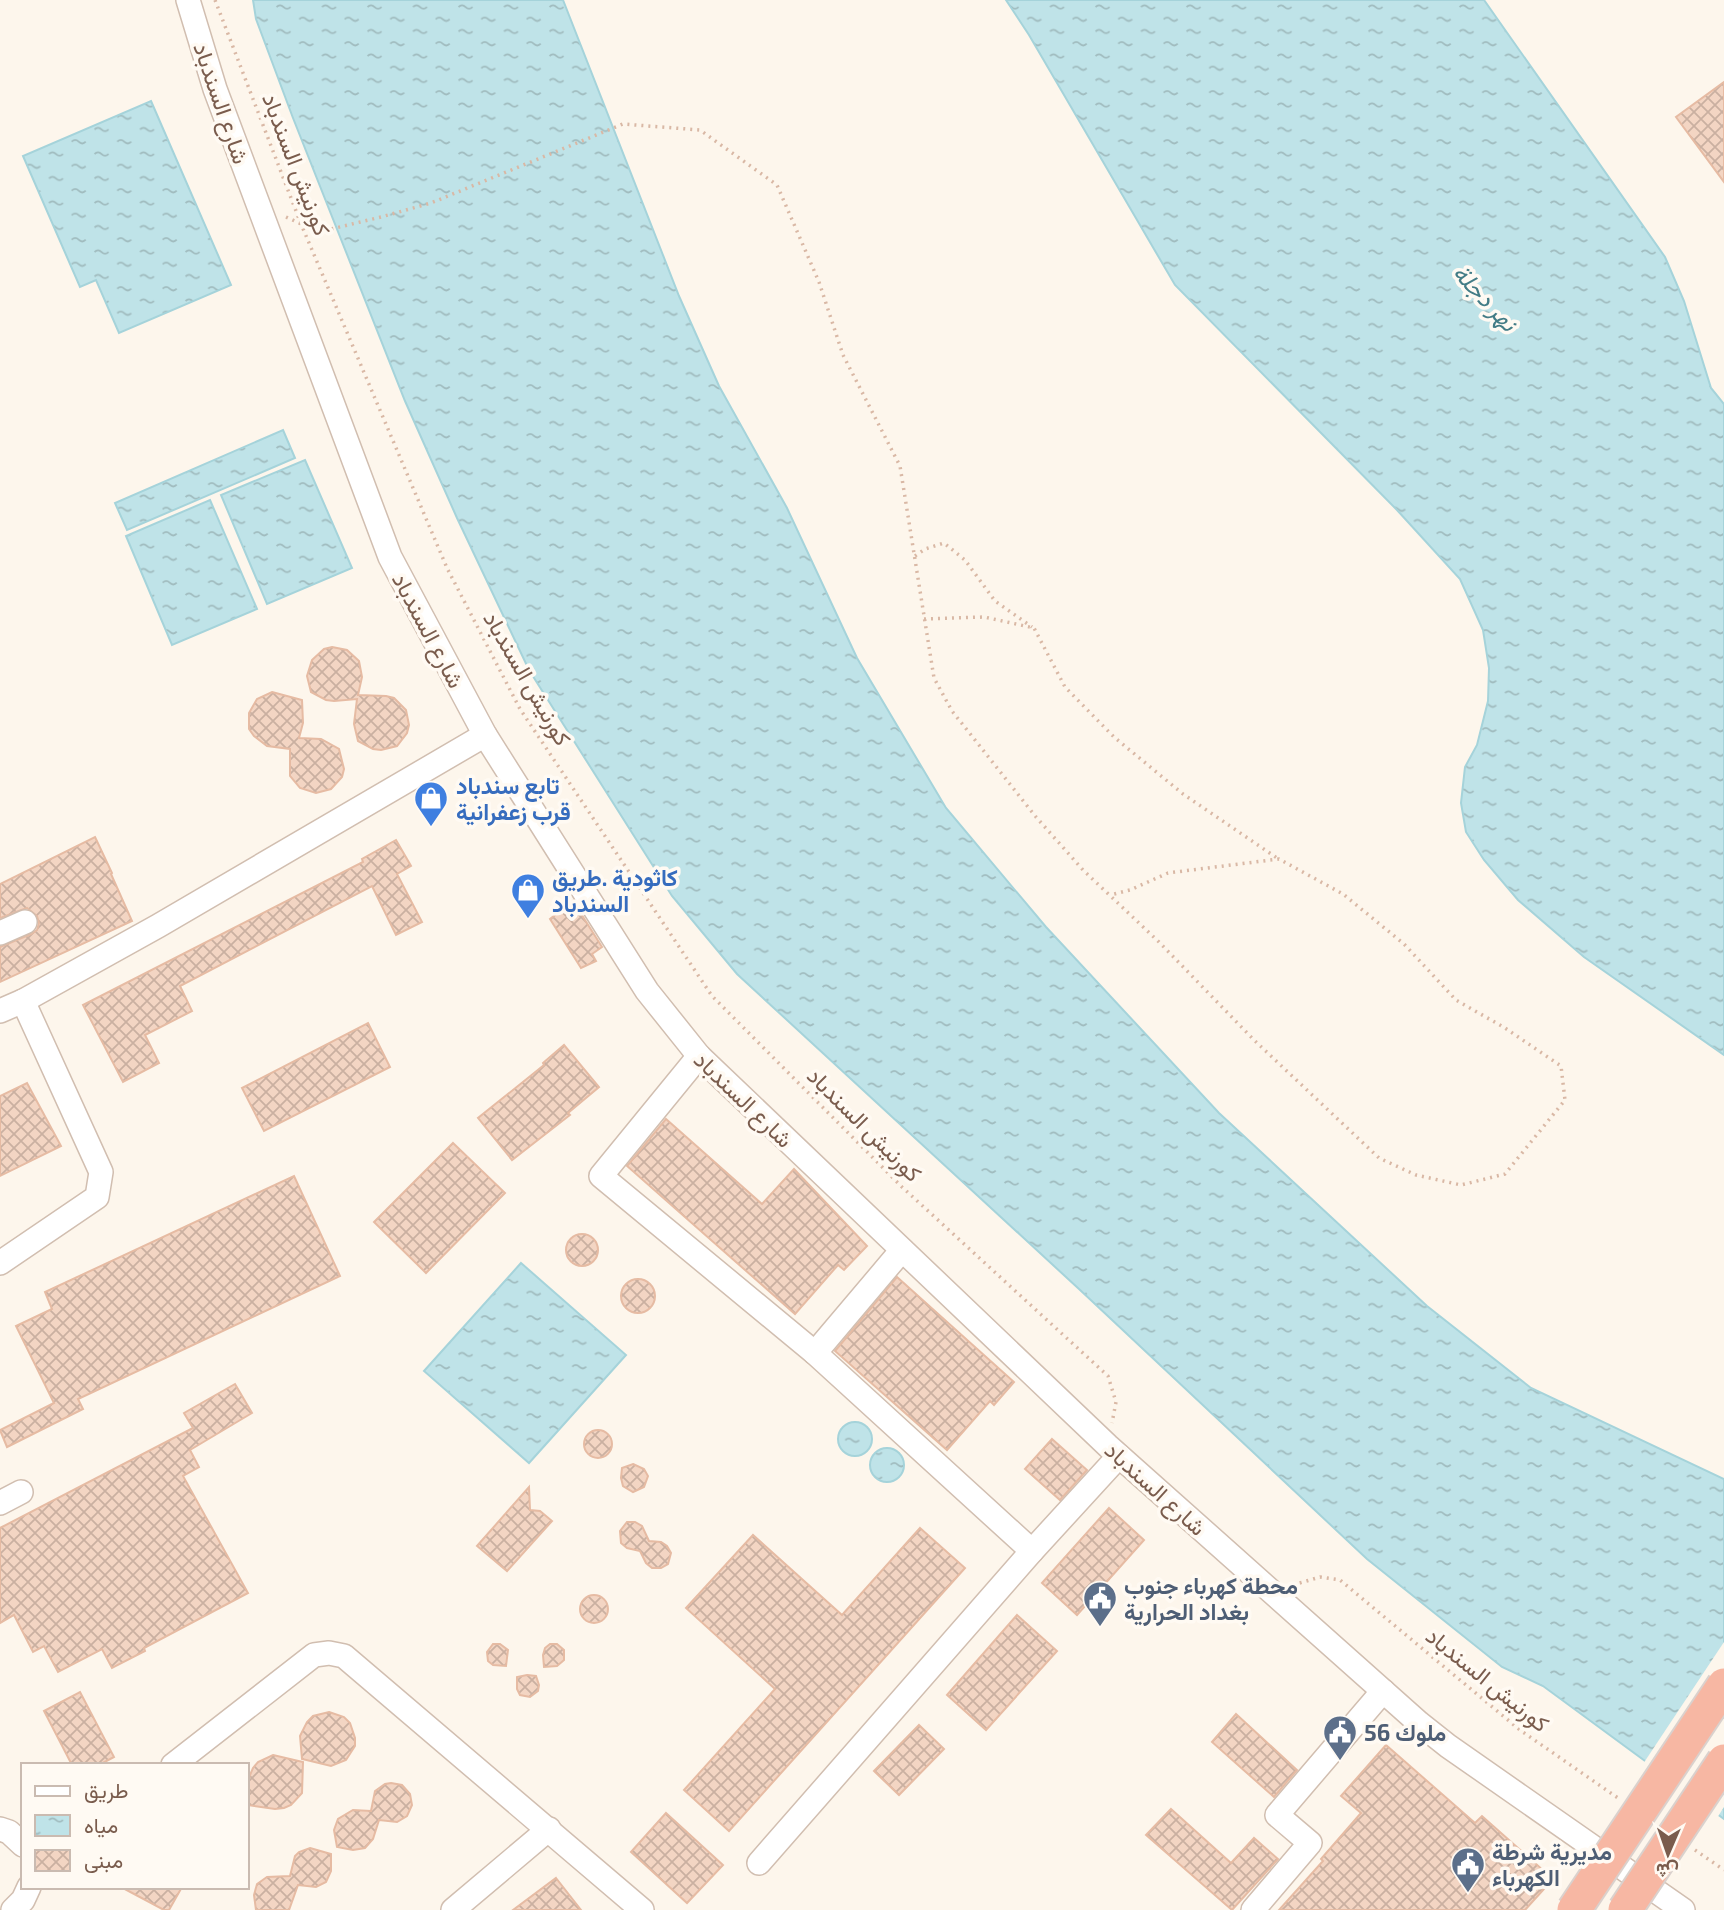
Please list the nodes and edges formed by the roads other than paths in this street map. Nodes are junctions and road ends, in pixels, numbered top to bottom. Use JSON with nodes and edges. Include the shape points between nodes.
{"nodes":[{"id":1,"x":188,"y":0,"type":"edge"},
{"id":2,"x":485,"y":735,"type":"junction"},
{"id":3,"x":25,"y":922,"type":"dead end"},
{"id":4,"x":0,"y":933,"type":"edge"},
{"id":5,"x":23,"y":1001,"type":"junction"},
{"id":6,"x":0,"y":1011,"type":"edge"},
{"id":7,"x":699,"y":1056,"type":"junction"},
{"id":8,"x":902,"y":1250,"type":"junction"},
{"id":9,"x":0,"y":1263,"type":"edge"},
{"id":10,"x":816,"y":1353,"type":"junction"},
{"id":11,"x":1113,"y":1451,"type":"junction"},
{"id":12,"x":21,"y":1492,"type":"dead end"},
{"id":13,"x":0,"y":1503,"type":"edge"},
{"id":14,"x":1032,"y":1551,"type":"junction"},
{"id":15,"x":1724,"y":1685,"type":"edge"},
{"id":16,"x":1383,"y":1691,"type":"junction"},
{"id":17,"x":1724,"y":1761,"type":"edge"},
{"id":18,"x":176,"y":1763,"type":"edge"},
{"id":19,"x":0,"y":1829,"type":"edge"},
{"id":20,"x":550,"y":1829,"type":"junction"},
{"id":21,"x":21,"y":1843,"type":"edge"},
{"id":22,"x":759,"y":1863,"type":"dead end"},
{"id":23,"x":28,"y":1889,"type":"edge"},
{"id":24,"x":0,"y":1906,"type":"edge"},
{"id":25,"x":13,"y":1910,"type":"edge"},
{"id":26,"x":453,"y":1910,"type":"edge"},
{"id":27,"x":642,"y":1910,"type":"edge"},
{"id":28,"x":1253,"y":1910,"type":"edge"},
{"id":29,"x":1574,"y":1910,"type":"edge"},
{"id":30,"x":1625,"y":1910,"type":"edge"},
{"id":31,"x":1683,"y":1910,"type":"edge"}],
"edges":[{"from":1,"to":2,"type":"street","name":"شارع السندباد","via":[[215,89],[390,557]]},
{"from":2,"to":5,"type":"street"},
{"from":2,"to":7,"type":"street","name":"شارع السندباد","via":[[647,991]]},
{"from":3,"to":4,"type":"street"},
{"from":5,"to":6,"type":"street"},
{"from":5,"to":9,"type":"street","via":[[101,1172],[97,1197]]},
{"from":7,"to":8,"type":"street","name":"شارع السندباد"},
{"from":7,"to":10,"type":"street","via":[[601,1176]]},
{"from":8,"to":10,"type":"street"},
{"from":8,"to":11,"type":"street","name":"شارع السندباد"},
{"from":10,"to":14,"type":"street"},
{"from":11,"to":14,"type":"street"},
{"from":11,"to":16,"type":"street","name":"شارع السندباد"},
{"from":12,"to":13,"type":"street"},
{"from":14,"to":22,"type":"street"},
{"from":15,"to":29,"type":"highway","bridge":true},
{"from":16,"to":28,"type":"street","via":[[1277,1815],[1310,1843]]},
{"from":16,"to":31,"type":"street","name":"شارع السندباد","via":[[1448,1746]]},
{"from":17,"to":30,"type":"highway","bridge":true},
{"from":18,"to":20,"type":"street","via":[[301,1664],[314,1655],[329,1653],[357,1665]]},
{"from":19,"to":21,"type":"street"},
{"from":20,"to":26,"type":"street"},
{"from":20,"to":27,"type":"street"},
{"from":23,"to":25,"type":"street"},
{"from":24,"to":25,"type":"street"}]}
